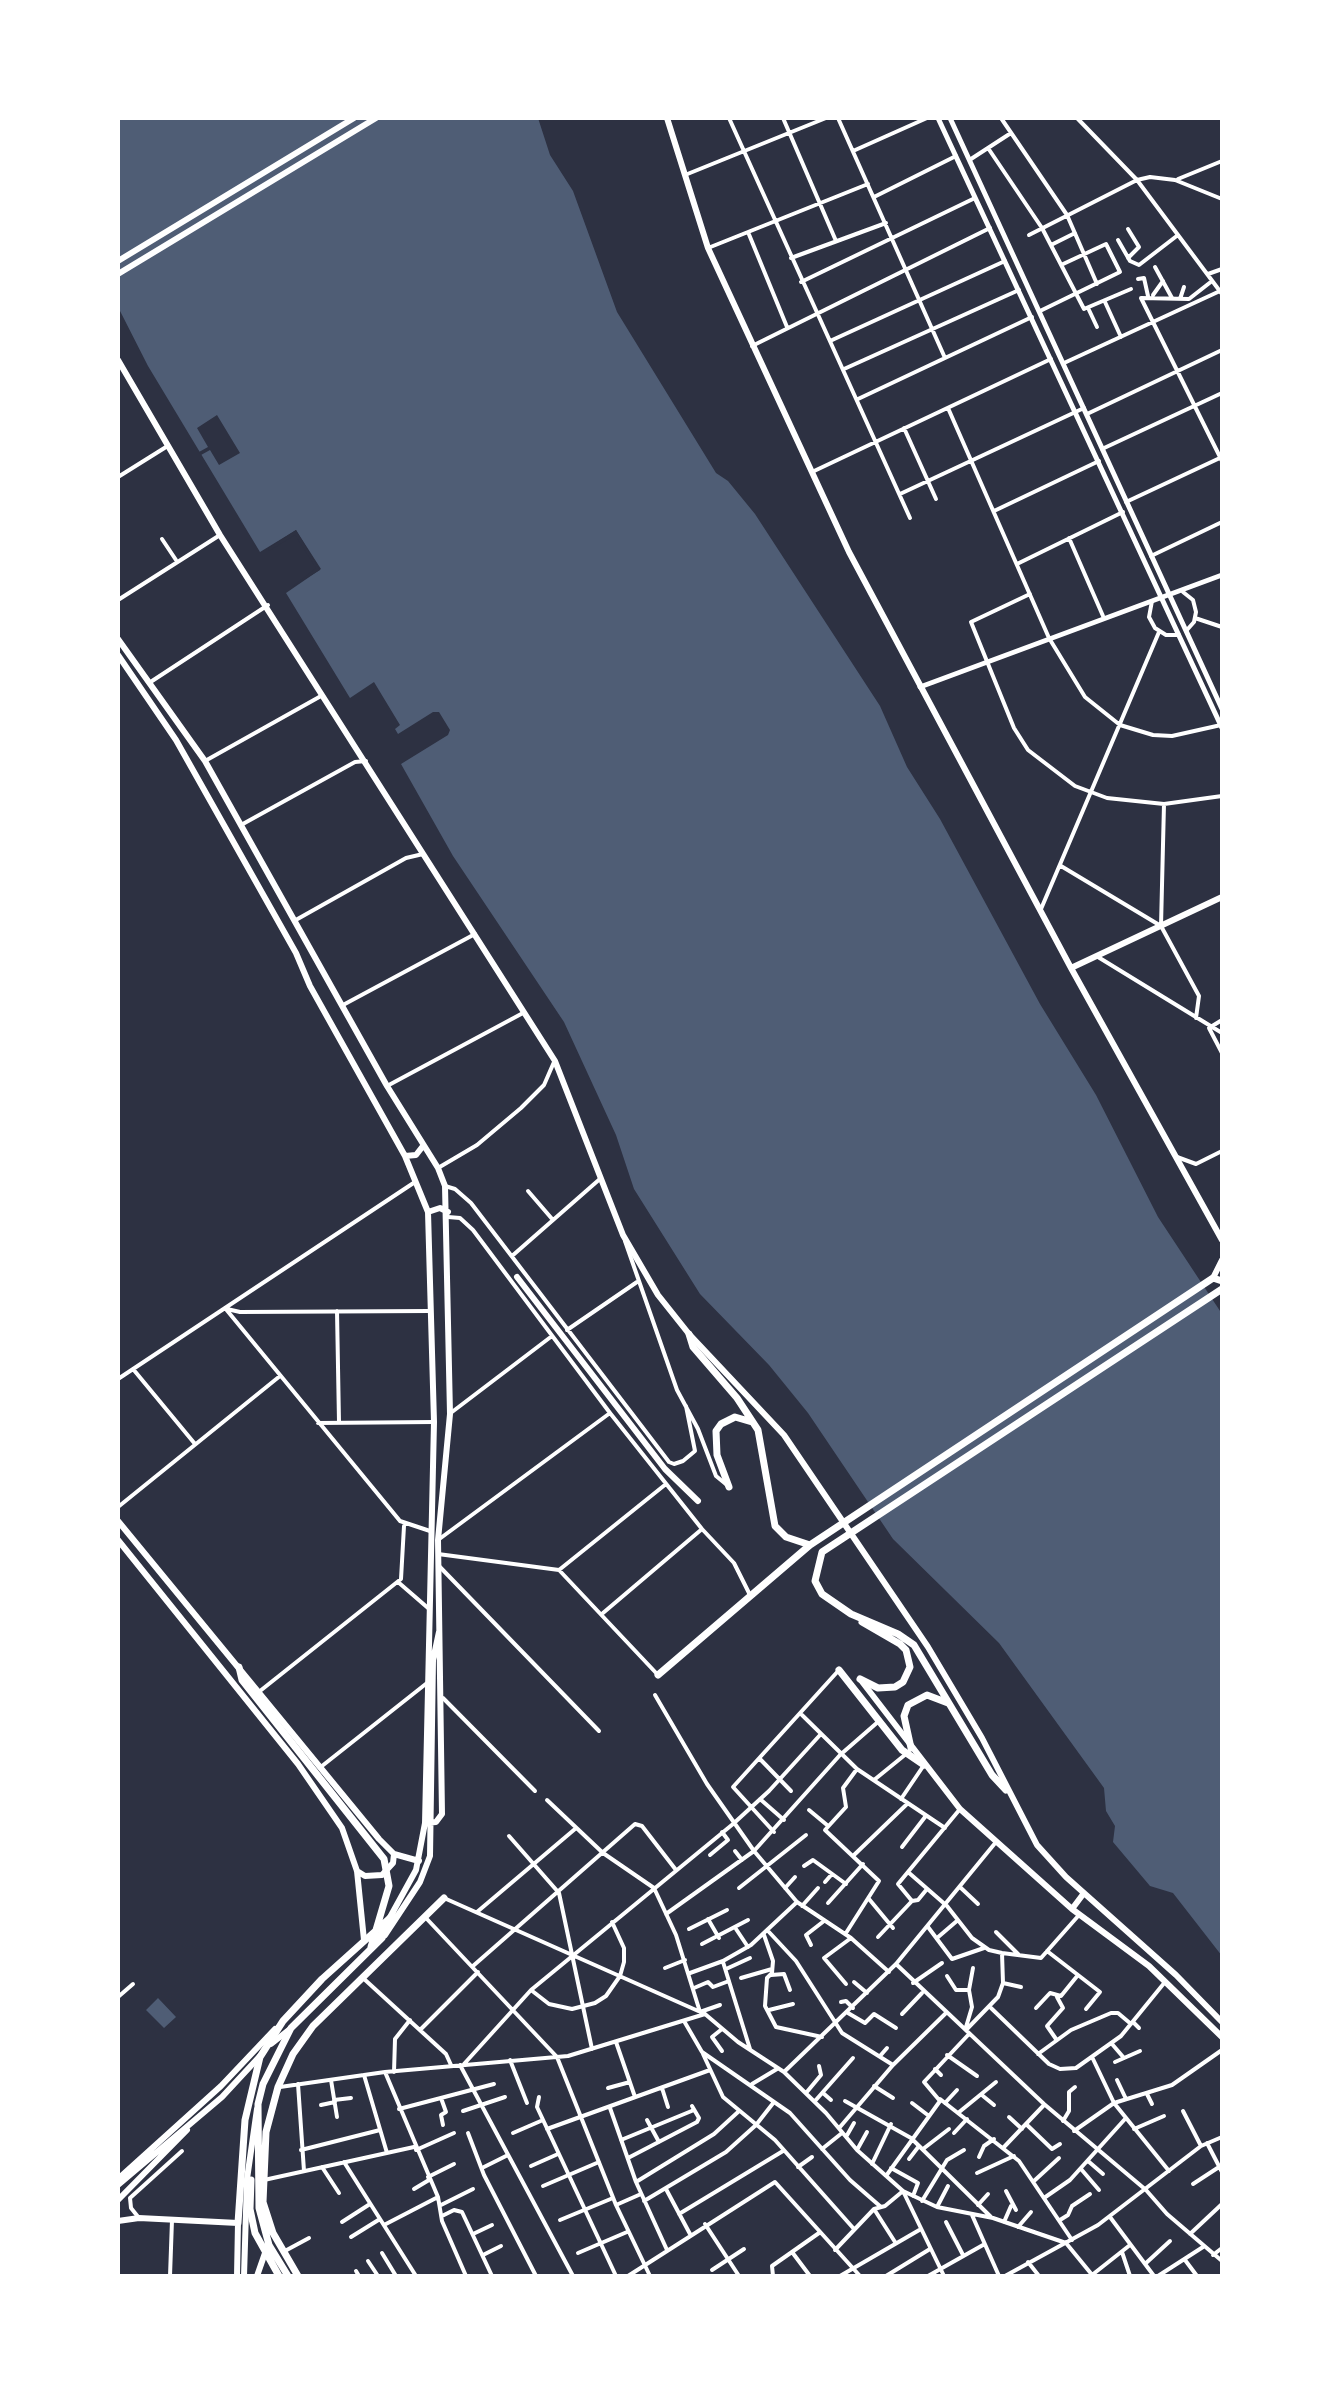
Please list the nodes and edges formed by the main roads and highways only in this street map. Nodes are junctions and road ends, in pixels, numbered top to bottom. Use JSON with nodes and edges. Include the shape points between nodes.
{"nodes":[{"id":1,"x":354,"y":118,"type":"edge"},
{"id":2,"x":376,"y":118,"type":"edge"},
{"id":3,"x":667,"y":118,"type":"edge"},
{"id":4,"x":118,"y":261,"type":"edge"},
{"id":5,"x":118,"y":274,"type":"edge"},
{"id":6,"x":118,"y":360,"type":"edge"},
{"id":7,"x":118,"y":639,"type":"edge"},
{"id":8,"x":118,"y":655,"type":"edge"},
{"id":9,"x":1222,"y":897,"type":"edge"},
{"id":10,"x":1071,"y":968,"type":"junction"},
{"id":11,"x":423,"y":1146,"type":"junction"},
{"id":12,"x":405,"y":1156,"type":"junction"},
{"id":13,"x":428,"y":1212,"type":"junction"},
{"id":14,"x":448,"y":1214,"type":"junction"},
{"id":15,"x":1222,"y":1239,"type":"edge"},
{"id":16,"x":1222,"y":1260,"type":"edge"},
{"id":17,"x":517,"y":1277,"type":"dead end"},
{"id":18,"x":1209,"y":1280,"type":"junction"},
{"id":19,"x":1222,"y":1281,"type":"edge"},
{"id":20,"x":1222,"y":1289,"type":"edge"},
{"id":21,"x":689,"y":1334,"type":"junction"},
{"id":22,"x":754,"y":1424,"type":"junction"},
{"id":23,"x":729,"y":1487,"type":"road end"},
{"id":24,"x":698,"y":1501,"type":"dead end"},
{"id":25,"x":118,"y":1521,"type":"edge"},
{"id":26,"x":118,"y":1540,"type":"edge"},
{"id":27,"x":810,"y":1545,"type":"junction"},
{"id":28,"x":851,"y":1614,"type":"junction"},
{"id":29,"x":440,"y":1628,"type":"junction"},
{"id":30,"x":239,"y":1667,"type":"junction"},
{"id":31,"x":839,"y":1670,"type":"road end"},
{"id":32,"x":658,"y":1675,"type":"road end"},
{"id":33,"x":860,"y":1679,"type":"joint"},
{"id":34,"x":950,"y":1704,"type":"junction"},
{"id":35,"x":909,"y":1751,"type":"junction"},
{"id":36,"x":924,"y":1765,"type":"joint"},
{"id":37,"x":1006,"y":1790,"type":"junction"},
{"id":38,"x":425,"y":1823,"type":"junction"},
{"id":39,"x":394,"y":1854,"type":"junction"},
{"id":40,"x":419,"y":1861,"type":"junction"},
{"id":41,"x":357,"y":1871,"type":"junction"},
{"id":42,"x":1084,"y":1893,"type":"junction"},
{"id":43,"x":444,"y":1898,"type":"road end"},
{"id":44,"x":1072,"y":1909,"type":"junction"},
{"id":45,"x":391,"y":1917,"type":"junction"},
{"id":46,"x":380,"y":1939,"type":"junction"},
{"id":47,"x":364,"y":1940,"type":"junction"},
{"id":48,"x":370,"y":1950,"type":"junction"},
{"id":49,"x":283,"y":2021,"type":"junction"},
{"id":50,"x":1222,"y":2022,"type":"edge"},
{"id":51,"x":291,"y":2028,"type":"junction"},
{"id":52,"x":1222,"y":2037,"type":"edge"},
{"id":53,"x":271,"y":2039,"type":"junction"},
{"id":54,"x":271,"y":2059,"type":"junction"},
{"id":55,"x":221,"y":2086,"type":"junction"},
{"id":56,"x":258,"y":2104,"type":"junction"},
{"id":57,"x":255,"y":2121,"type":"junction"},
{"id":58,"x":244,"y":2130,"type":"junction"},
{"id":59,"x":118,"y":2182,"type":"edge"},
{"id":60,"x":118,"y":2200,"type":"edge"},
{"id":61,"x":118,"y":2221,"type":"edge"},
{"id":62,"x":238,"y":2223,"type":"junction"},
{"id":63,"x":265,"y":2253,"type":"junction"},
{"id":64,"x":237,"y":2276,"type":"edge"},
{"id":65,"x":244,"y":2276,"type":"edge"},
{"id":66,"x":257,"y":2276,"type":"edge"},
{"id":67,"x":279,"y":2276,"type":"edge"},
{"id":68,"x":288,"y":2276,"type":"edge"},
{"id":69,"x":298,"y":2276,"type":"edge"}],
"edges":[{"from":1,"to":4,"type":"main road"},
{"from":2,"to":5,"type":"main road"},
{"from":3,"to":10,"type":"main road","via":[[708,248],[752,346],[920,687]]},
{"from":6,"to":21,"type":"main road","via":[[220,535],[555,1061],[623,1235],[658,1295]]},
{"from":7,"to":11,"type":"main road","via":[[205,761]]},
{"from":8,"to":12,"type":"main road","via":[[176,740]]},
{"from":9,"to":10,"type":"main road"},
{"from":10,"to":15,"type":"main road"},
{"from":11,"to":12,"type":"main road","via":[[416,1155]]},
{"from":11,"to":14,"type":"main road","via":[[445,1186]]},
{"from":12,"to":13,"type":"main road"},
{"from":13,"to":14,"type":"main road","via":[[440,1208]]},
{"from":13,"to":38,"type":"main road","via":[[434,1422]]},
{"from":14,"to":29,"type":"main road","via":[[450,1414],[438,1540]]},
{"from":16,"to":18,"type":"main road"},
{"from":17,"to":24,"type":"main road","via":[[573,1356],[665,1469]]},
{"from":18,"to":19,"type":"highway"},
{"from":18,"to":27,"type":"highway"},
{"from":20,"to":28,"type":"highway","via":[[822,1552],[817,1588]]},
{"from":21,"to":22,"type":"highway","via":[[693,1347]]},
{"from":21,"to":37,"type":"main road","via":[[784,1435],[928,1647]]},
{"from":22,"to":23,"type":"highway","via":[[735,1417],[716,1431],[717,1455]]},
{"from":22,"to":27,"type":"highway","via":[[779,1532]]},
{"from":25,"to":30,"type":"main road"},
{"from":26,"to":41,"type":"main road","via":[[304,1772],[342,1828]]},
{"from":27,"to":32,"type":"highway"},
{"from":28,"to":33,"type":"highway","via":[[900,1644],[910,1658],[908,1675],[895,1687],[878,1688]]},
{"from":28,"to":34,"type":"highway","via":[[914,1645]]},
{"from":29,"to":38,"type":"main road","via":[[442,1814],[436,1822]]},
{"from":29,"to":46,"type":"main road","via":[[433,1660],[430,1856],[420,1882]]},
{"from":30,"to":39,"type":"main road"},
{"from":30,"to":48,"type":"highway","via":[[242,1680],[384,1859],[389,1886]]},
{"from":31,"to":35,"type":"highway"},
{"from":33,"to":35,"type":"main road"},
{"from":34,"to":35,"type":"highway","via":[[927,1695],[908,1705],[904,1716]]},
{"from":34,"to":37,"type":"highway"},
{"from":35,"to":36,"type":"highway"},
{"from":36,"to":44,"type":"main road","via":[[960,1809]]},
{"from":37,"to":42,"type":"main road","via":[[1038,1846]]},
{"from":38,"to":40,"type":"main road"},
{"from":39,"to":40,"type":"main road"},
{"from":39,"to":41,"type":"main road","via":[[382,1875]]},
{"from":40,"to":45,"type":"main road"},
{"from":41,"to":47,"type":"main road"},
{"from":42,"to":44,"type":"main road"},
{"from":42,"to":50,"type":"main road"},
{"from":43,"to":69,"type":"highway","via":[[313,2026],[278,2087],[266,2132],[265,2213]]},
{"from":44,"to":52,"type":"main road","via":[[1165,1982]]},
{"from":45,"to":46,"type":"main road"},
{"from":45,"to":47,"type":"highway"},
{"from":46,"to":48,"type":"highway"},
{"from":46,"to":54,"type":"highway","via":[[307,2005]]},
{"from":47,"to":49,"type":"highway"},
{"from":48,"to":51,"type":"highway"},
{"from":49,"to":53,"type":"highway"},
{"from":49,"to":55,"type":"main road"},
{"from":51,"to":56,"type":"highway","via":[[270,2064]]},
{"from":51,"to":59,"type":"main road","via":[[222,2097]]},
{"from":53,"to":54,"type":"highway"},
{"from":53,"to":58,"type":"highway","via":[[251,2085]]},
{"from":54,"to":57,"type":"highway"},
{"from":55,"to":59,"type":"main road"},
{"from":55,"to":60,"type":"main road","via":[[183,2135]]},
{"from":56,"to":65,"type":"main road","via":[[250,2143]]},
{"from":56,"to":68,"type":"highway","via":[[259,2208],[269,2245]]},
{"from":57,"to":58,"type":"highway"},
{"from":57,"to":63,"type":"highway","via":[[250,2209]]},
{"from":58,"to":62,"type":"highway"},
{"from":61,"to":62,"type":"main road"},
{"from":62,"to":64,"type":"main road"},
{"from":63,"to":66,"type":"main road"},
{"from":63,"to":67,"type":"highway"}]}
